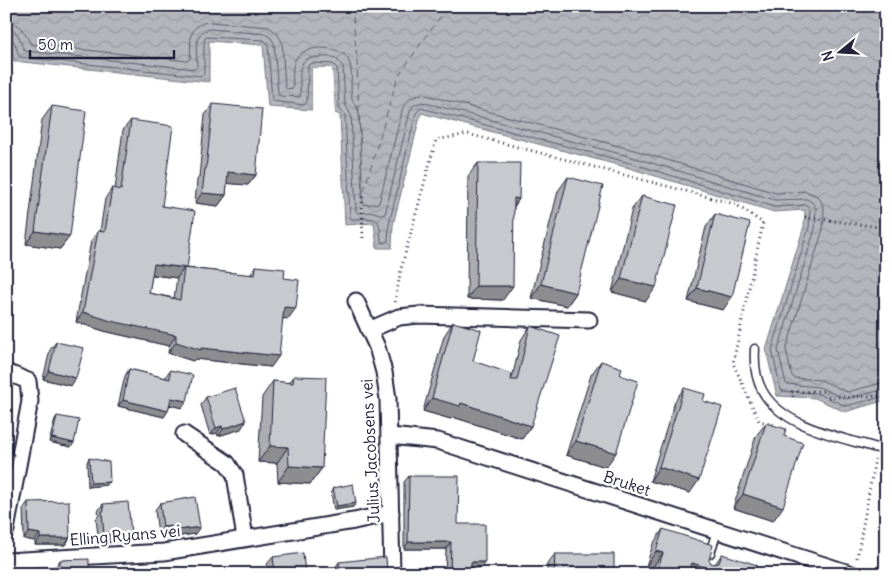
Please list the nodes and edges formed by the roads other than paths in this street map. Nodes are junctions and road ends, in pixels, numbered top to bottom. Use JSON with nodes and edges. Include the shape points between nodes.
{"nodes":[{"id":1,"x":356,"y":302,"type":"dead end"},
{"id":2,"x":589,"y":320,"type":"dead end"},
{"id":3,"x":369,"y":330,"type":"junction"},
{"id":4,"x":755,"y":349,"type":"dead end"},
{"id":5,"x":6,"y":372,"type":"edge"},
{"id":6,"x":184,"y":434,"type":"dead end"},
{"id":7,"x":390,"y":436,"type":"junction"},
{"id":8,"x":877,"y":448,"type":"road end"},
{"id":9,"x":391,"y":513,"type":"junction"},
{"id":10,"x":6,"y":530,"type":"edge"},
{"id":11,"x":717,"y":531,"type":"junction"},
{"id":12,"x":246,"y":538,"type":"junction"},
{"id":13,"x":6,"y":561,"type":"edge"},
{"id":14,"x":706,"y":565,"type":"edge"},
{"id":15,"x":854,"y":569,"type":"edge"},
{"id":16,"x":392,"y":574,"type":"edge"}],
"edges":[{"from":1,"to":3,"type":"street","name":"Julius Jacobsens vei"},
{"from":2,"to":3,"type":"street","via":[[419,315],[399,317]]},
{"from":3,"to":7,"type":"street","name":"Julius Jacobsens vei","via":[[384,372]]},
{"from":4,"to":8,"type":"lane","via":[[756,376],[768,401],[778,410],[817,430]]},
{"from":5,"to":10,"type":"street","via":[[28,381],[30,401]]},
{"from":6,"to":12,"type":"street","via":[[228,463],[235,475]]},
{"from":7,"to":9,"type":"street","name":"Julius Jacobsens vei"},
{"from":7,"to":11,"type":"street","name":"Bruket","via":[[438,441]]},
{"from":9,"to":12,"type":"street","name":"Elling Ryans vei"},
{"from":9,"to":16,"type":"street","name":"Julius Jacobsens vei"},
{"from":11,"to":14,"type":"lane"},
{"from":11,"to":15,"type":"street","name":"Bruket"},
{"from":12,"to":13,"type":"street","name":"Elling Ryans vei","via":[[164,552]]}]}
